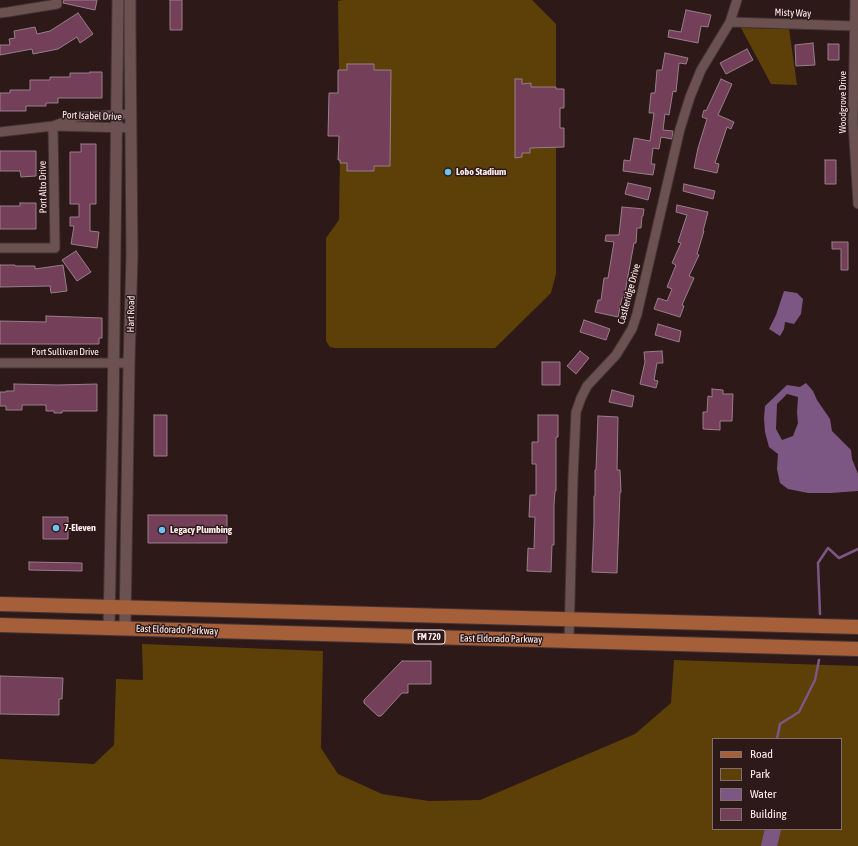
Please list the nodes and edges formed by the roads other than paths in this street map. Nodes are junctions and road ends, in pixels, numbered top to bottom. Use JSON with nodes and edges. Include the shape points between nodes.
{"nodes":[{"id":1,"x":118,"y":0,"type":"edge"},
{"id":2,"x":130,"y":0,"type":"edge"},
{"id":3,"x":736,"y":0,"type":"edge"},
{"id":4,"x":855,"y":0,"type":"edge"},
{"id":5,"x":57,"y":2,"type":"edge"},
{"id":6,"x":0,"y":13,"type":"edge"},
{"id":7,"x":730,"y":22,"type":"junction"},
{"id":8,"x":855,"y":26,"type":"junction"},
{"id":9,"x":116,"y":114,"type":"junction"},
{"id":10,"x":131,"y":114,"type":"junction"},
{"id":11,"x":52,"y":126,"type":"junction"},
{"id":12,"x":116,"y":128,"type":"junction"},
{"id":13,"x":131,"y":128,"type":"junction"},
{"id":14,"x":0,"y":132,"type":"edge"},
{"id":15,"x":858,"y":204,"type":"edge"},
{"id":16,"x":0,"y":248,"type":"edge"},
{"id":17,"x":0,"y":363,"type":"edge"},
{"id":18,"x":114,"y":363,"type":"junction"},
{"id":19,"x":129,"y":363,"type":"junction"},
{"id":20,"x":112,"y":468,"type":"junction"},
{"id":21,"x":128,"y":468,"type":"junction"},
{"id":22,"x":0,"y":604,"type":"edge"},
{"id":23,"x":109,"y":606,"type":"junction"},
{"id":24,"x":126,"y":606,"type":"junction"},
{"id":25,"x":570,"y":619,"type":"junction"},
{"id":26,"x":0,"y":625,"type":"edge"},
{"id":27,"x":858,"y":627,"type":"edge"},
{"id":28,"x":110,"y":628,"type":"junction"},
{"id":29,"x":125,"y":628,"type":"junction"},
{"id":30,"x":569,"y":640,"type":"junction"},
{"id":31,"x":858,"y":649,"type":"edge"}],
"edges":[{"from":1,"to":9,"type":"street","name":"Hart Road"},
{"from":2,"to":10,"type":"street","name":"Hart Road"},
{"from":3,"to":7,"type":"street","name":"Castleridge Drive"},
{"from":4,"to":8,"type":"street","name":"Woodgrove Drive"},
{"from":5,"to":6,"type":"street"},
{"from":7,"to":8,"type":"street","name":"Misty Way"},
{"from":7,"to":25,"type":"street","name":"Castleridge Drive","via":[[701,70],[680,128],[632,329],[616,355],[587,386],[576,412]]},
{"from":8,"to":15,"type":"street","name":"Woodgrove Drive","via":[[853,122]]},
{"from":9,"to":10,"type":"street","name":"Port Isabel Drive"},
{"from":9,"to":11,"type":"street","name":"Port Isabel Drive","via":[[76,117]]},
{"from":9,"to":12,"type":"street","name":"Hart Road"},
{"from":10,"to":13,"type":"street","name":"Hart Road"},
{"from":11,"to":12,"type":"street","name":"Port Isabel Drive"},
{"from":11,"to":14,"type":"street","name":"Port Isabel Drive"},
{"from":11,"to":16,"type":"street","name":"Port Alto Drive","via":[[55,248]]},
{"from":12,"to":13,"type":"street","name":"Port Isabel Drive"},
{"from":12,"to":18,"type":"street","name":"Hart Road"},
{"from":13,"to":19,"type":"street","name":"Hart Road","via":[[132,255]]},
{"from":17,"to":18,"type":"street","name":"Port Sullivan Drive"},
{"from":18,"to":19,"type":"street","name":"Port Sullivan Drive"},
{"from":18,"to":20,"type":"street","name":"Hart Road"},
{"from":19,"to":21,"type":"street","name":"Hart Road"},
{"from":20,"to":21,"type":"street"},
{"from":20,"to":23,"type":"street","name":"Hart Road"},
{"from":21,"to":24,"type":"street","name":"Hart Road"},
{"from":22,"to":23,"type":"main road","number":"FM 720"},
{"from":23,"to":24,"type":"main road","number":"FM 720"},
{"from":23,"to":28,"type":"street","name":"Hart Road"},
{"from":24,"to":25,"type":"main road","number":"FM 720"},
{"from":24,"to":29,"type":"street","name":"Hart Road"},
{"from":25,"to":27,"type":"main road","number":"FM 720"},
{"from":25,"to":30,"type":"street","name":"Castleridge Drive"},
{"from":26,"to":28,"type":"main road","name":"East Eldorado Parkway","number":"FM 720"},
{"from":28,"to":29,"type":"main road","name":"East Eldorado Parkway","number":"FM 720"},
{"from":29,"to":30,"type":"main road","name":"East Eldorado Parkway","number":"FM 720"},
{"from":30,"to":31,"type":"main road","name":"East Eldorado Parkway","number":"FM 720"}]}
